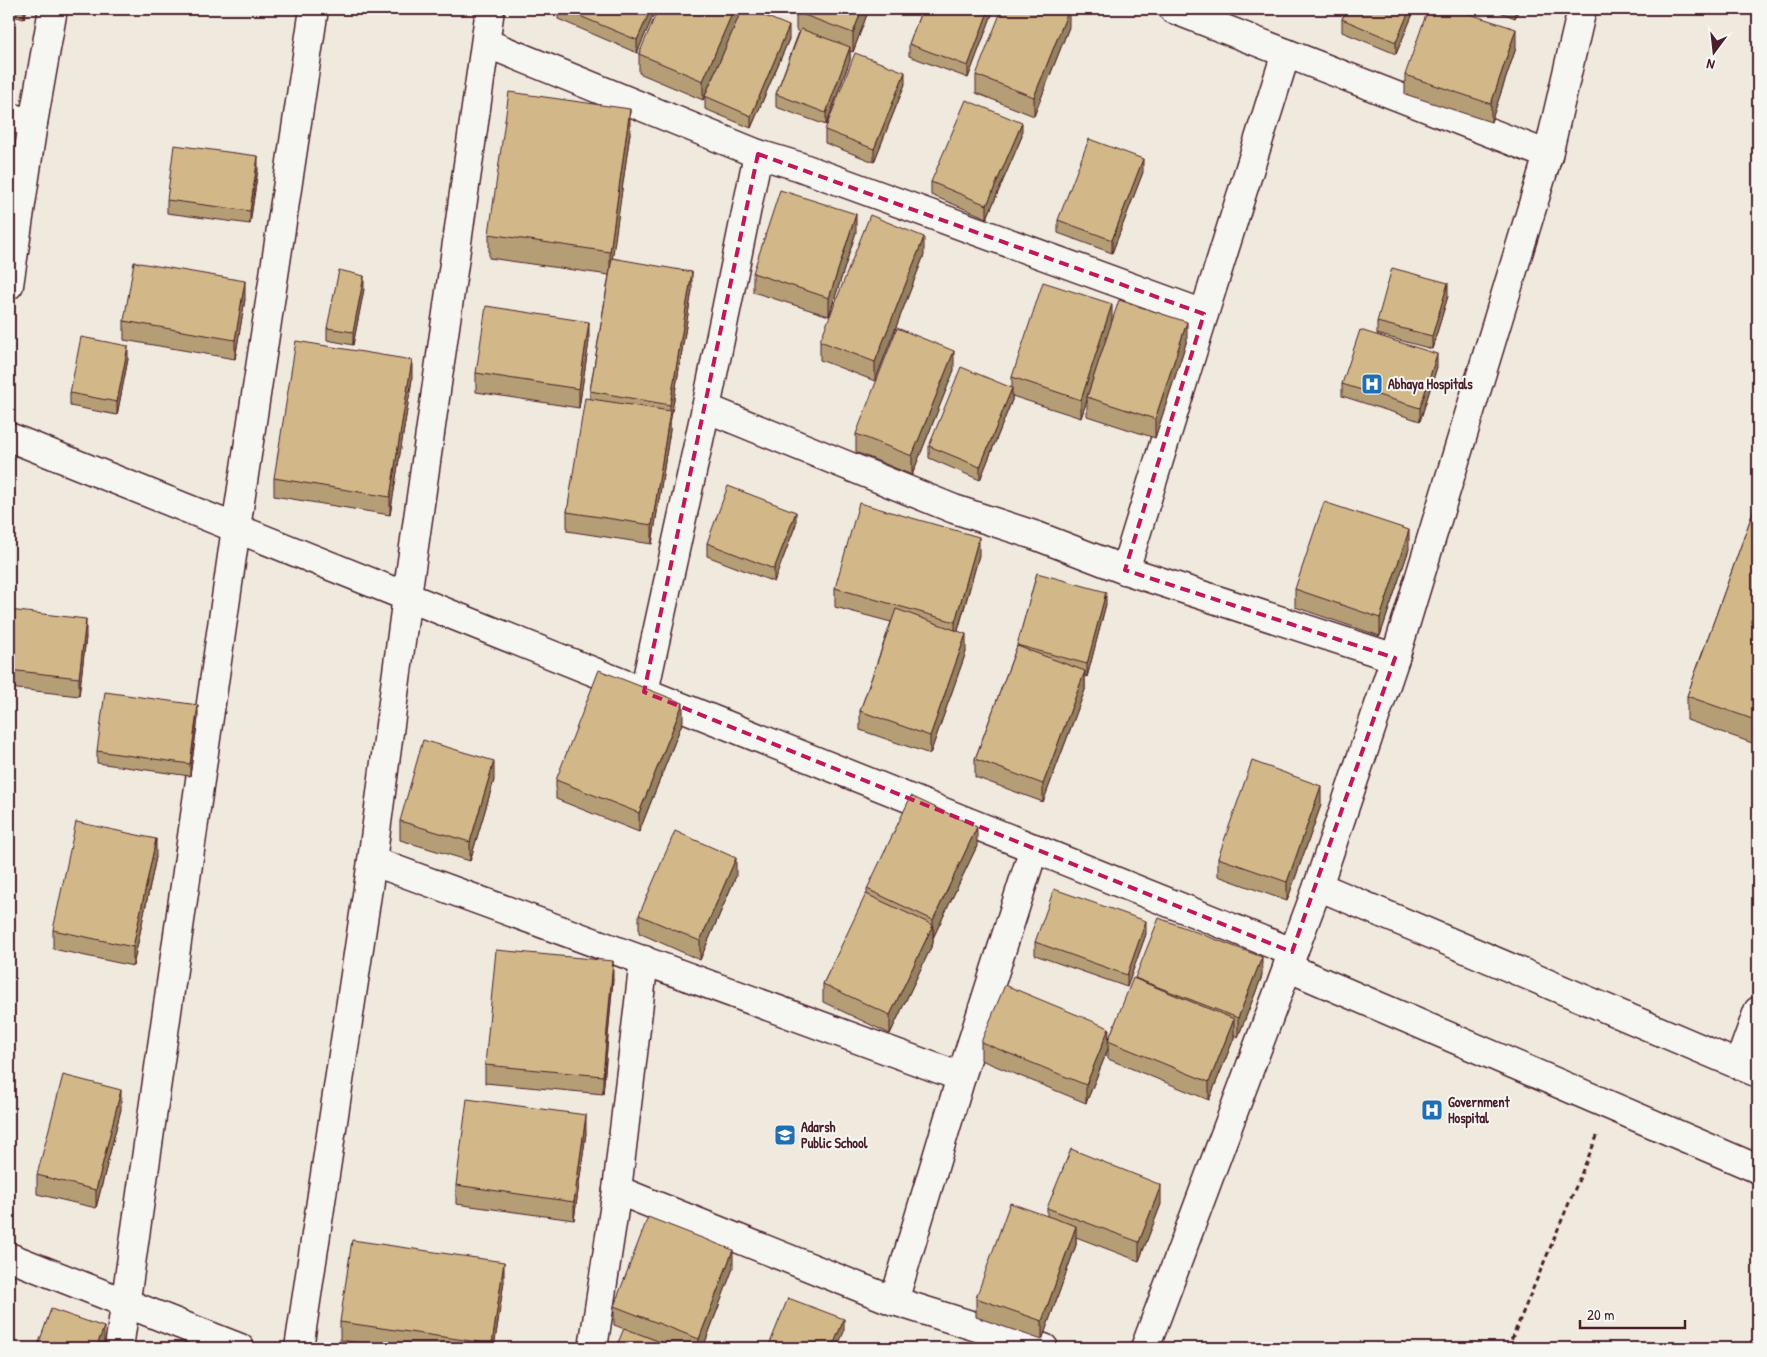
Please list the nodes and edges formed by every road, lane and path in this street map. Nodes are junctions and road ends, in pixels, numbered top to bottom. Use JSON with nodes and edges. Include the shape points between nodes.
{"nodes":[{"id":1,"x":53,"y":9,"type":"edge"},
{"id":2,"x":314,"y":9,"type":"edge"},
{"id":3,"x":490,"y":9,"type":"edge"},
{"id":4,"x":1173,"y":9,"type":"edge"},
{"id":5,"x":1582,"y":9,"type":"edge"},
{"id":6,"x":486,"y":43,"type":"junction"},
{"id":7,"x":1286,"y":53,"type":"junction"},
{"id":8,"x":21,"y":120,"type":"edge"},
{"id":9,"x":758,"y":154,"type":"junction"},
{"id":10,"x":1548,"y":155,"type":"junction"},
{"id":11,"x":9,"y":285,"type":"edge"},
{"id":12,"x":1204,"y":314,"type":"junction"},
{"id":13,"x":706,"y":408,"type":"junction"},
{"id":14,"x":9,"y":438,"type":"edge"},
{"id":15,"x":236,"y":528,"type":"junction"},
{"id":16,"x":1126,"y":570,"type":"junction"},
{"id":17,"x":406,"y":596,"type":"junction"},
{"id":18,"x":1395,"y":658,"type":"junction"},
{"id":19,"x":644,"y":692,"type":"junction"},
{"id":20,"x":1034,"y":848,"type":"junction"},
{"id":21,"x":372,"y":861,"type":"junction"},
{"id":22,"x":1318,"y":886,"type":"junction"},
{"id":23,"x":644,"y":960,"type":"junction"},
{"id":24,"x":1289,"y":960,"type":"junction"},
{"id":25,"x":1758,"y":1010,"type":"edge"},
{"id":26,"x":1748,"y":1068,"type":"edge"},
{"id":27,"x":961,"y":1077,"type":"junction"},
{"id":28,"x":1611,"y":1106,"type":"junction"},
{"id":29,"x":1758,"y":1169,"type":"edge"},
{"id":30,"x":617,"y":1190,"type":"junction"},
{"id":31,"x":9,"y":1257,"type":"edge"},
{"id":32,"x":894,"y":1301,"type":"junction"},
{"id":33,"x":126,"y":1304,"type":"junction"},
{"id":34,"x":119,"y":1348,"type":"edge"},
{"id":35,"x":240,"y":1348,"type":"edge"},
{"id":36,"x":299,"y":1348,"type":"edge"},
{"id":37,"x":593,"y":1348,"type":"edge"},
{"id":38,"x":1044,"y":1348,"type":"edge"},
{"id":39,"x":1146,"y":1348,"type":"edge"},
{"id":40,"x":1508,"y":1348,"type":"edge"}],
"edges":[{"from":1,"to":8,"type":"street"},
{"from":2,"to":15,"type":"street"},
{"from":3,"to":6,"type":"street"},
{"from":4,"to":7,"type":"street"},
{"from":5,"to":10,"type":"street"},
{"from":6,"to":9,"type":"street"},
{"from":6,"to":17,"type":"street"},
{"from":7,"to":10,"type":"street"},
{"from":7,"to":12,"type":"street"},
{"from":8,"to":11,"type":"street"},
{"from":9,"to":12,"type":"street"},
{"from":9,"to":13,"type":"street"},
{"from":10,"to":18,"type":"street"},
{"from":12,"to":16,"type":"street"},
{"from":13,"to":16,"type":"street","via":[[954,509]]},
{"from":13,"to":19,"type":"street"},
{"from":14,"to":15,"type":"street"},
{"from":15,"to":17,"type":"street"},
{"from":15,"to":33,"type":"street"},
{"from":16,"to":18,"type":"street"},
{"from":17,"to":19,"type":"street"},
{"from":17,"to":21,"type":"street"},
{"from":18,"to":22,"type":"street"},
{"from":19,"to":20,"type":"street"},
{"from":20,"to":24,"type":"street"},
{"from":20,"to":27,"type":"street"},
{"from":21,"to":23,"type":"street"},
{"from":21,"to":36,"type":"street"},
{"from":22,"to":24,"type":"street"},
{"from":22,"to":26,"type":"street"},
{"from":23,"to":27,"type":"street"},
{"from":23,"to":30,"type":"street"},
{"from":24,"to":28,"type":"street"},
{"from":24,"to":39,"type":"street"},
{"from":25,"to":26,"type":"street"},
{"from":27,"to":32,"type":"street"},
{"from":28,"to":29,"type":"street"},
{"from":28,"to":40,"type":"path"},
{"from":30,"to":32,"type":"street"},
{"from":30,"to":37,"type":"street"},
{"from":31,"to":33,"type":"street"},
{"from":32,"to":38,"type":"street"},
{"from":33,"to":34,"type":"street"},
{"from":33,"to":35,"type":"street"}]}
